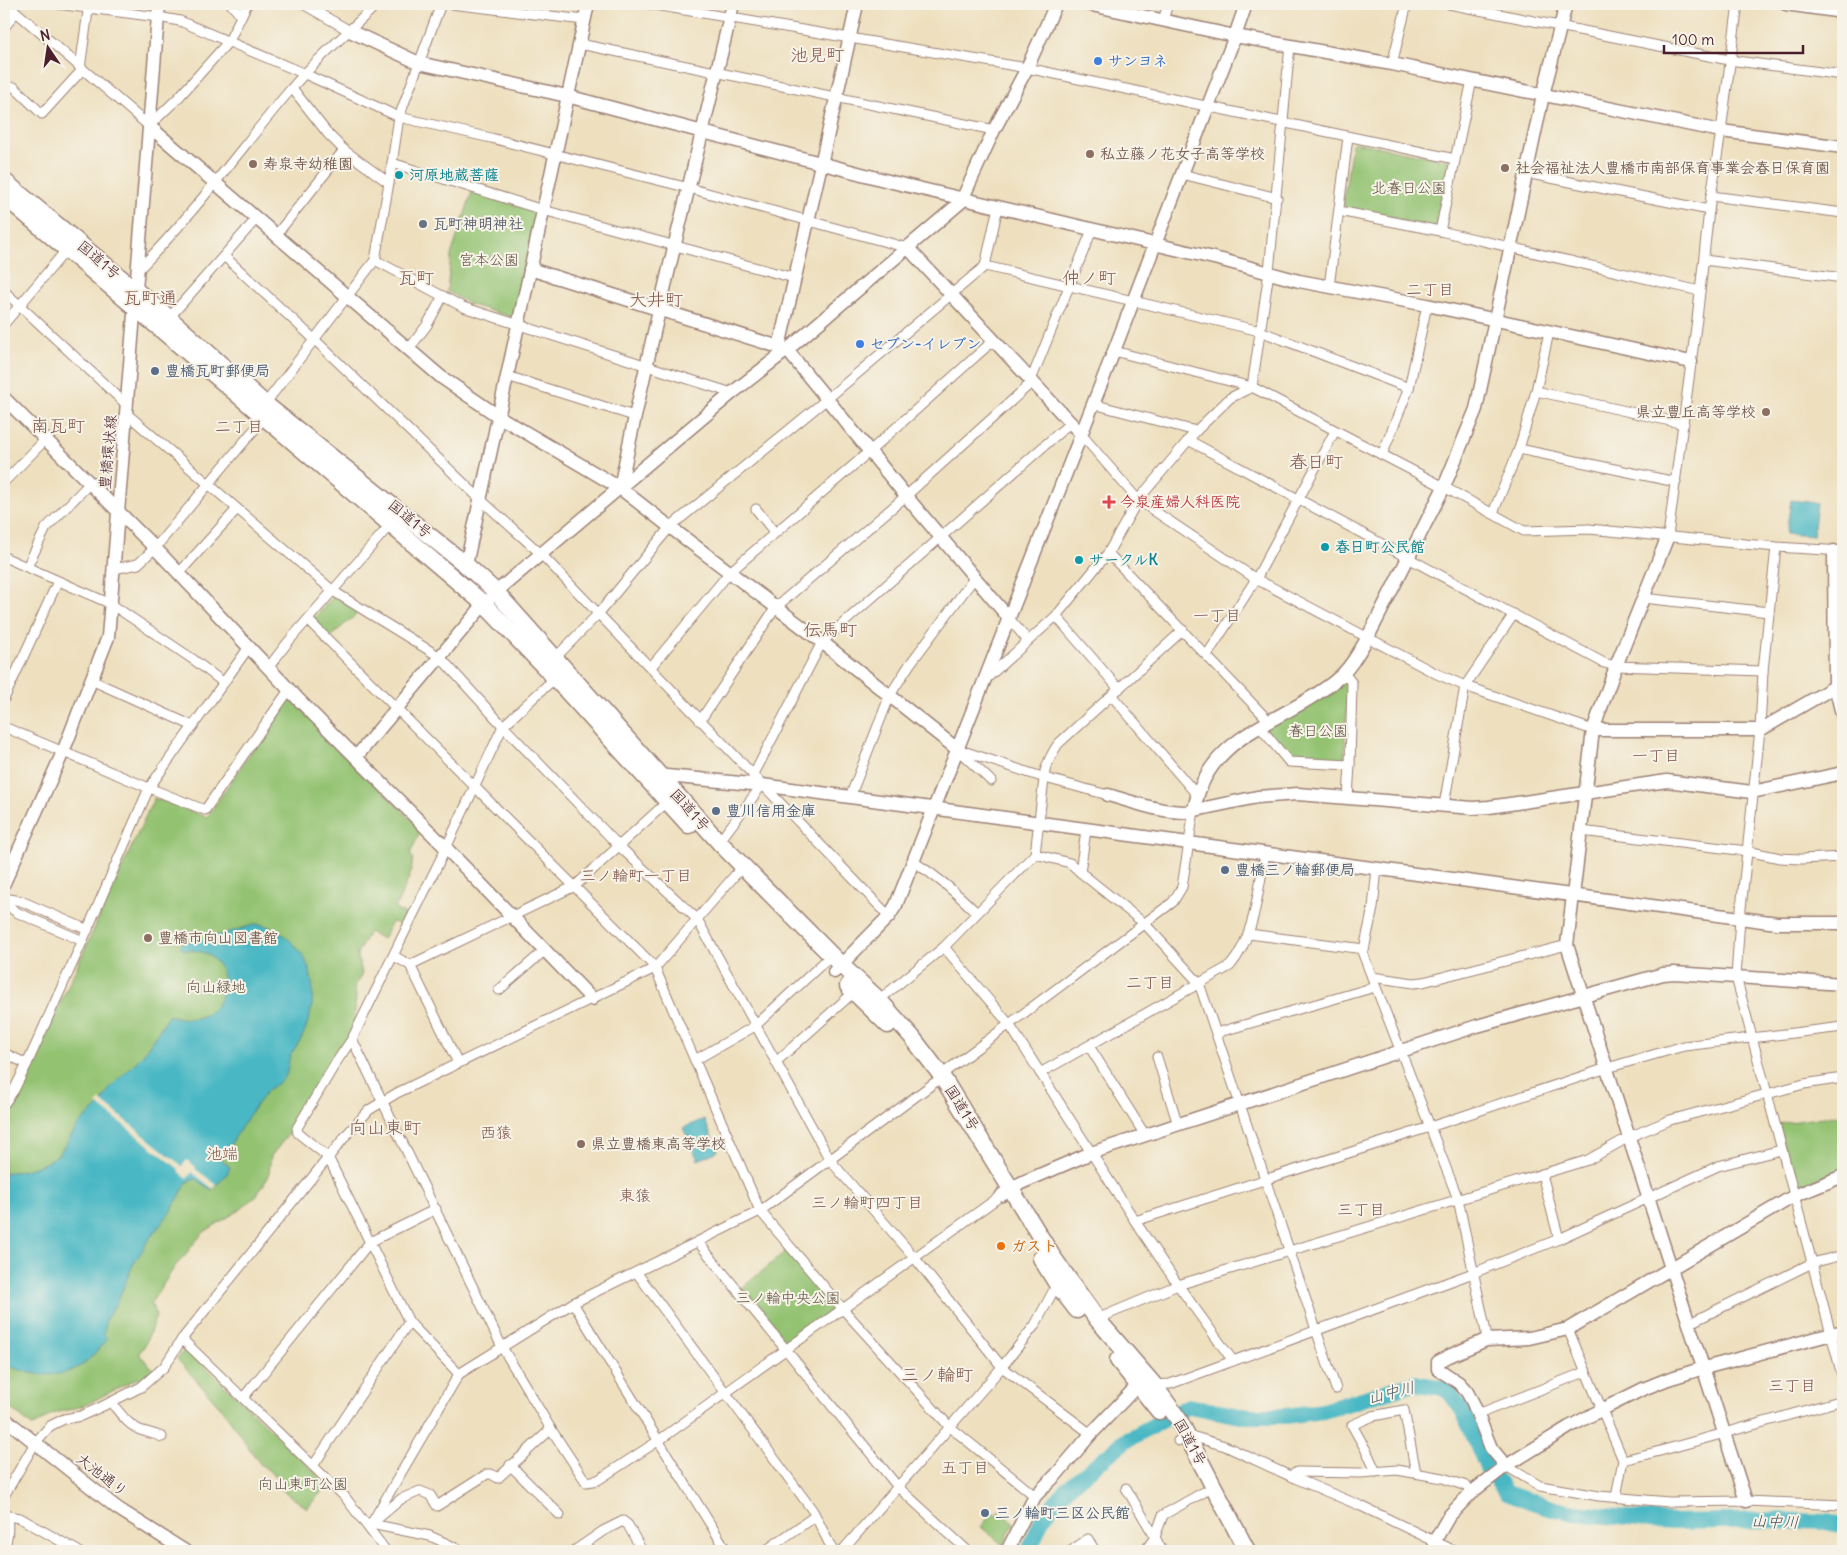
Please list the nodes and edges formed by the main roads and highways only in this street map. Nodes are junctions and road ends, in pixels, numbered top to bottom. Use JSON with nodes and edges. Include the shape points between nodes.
{"nodes":[{"id":1,"x":4,"y":181,"type":"edge"},
{"id":2,"x":4,"y":196,"type":"edge"},
{"id":3,"x":137,"y":300,"type":"junction"},
{"id":4,"x":265,"y":411,"type":"junction"},
{"id":5,"x":652,"y":777,"type":"junction"},
{"id":6,"x":739,"y":871,"type":"junction"},
{"id":7,"x":833,"y":967,"type":"junction"},
{"id":8,"x":938,"y":1079,"type":"junction"},
{"id":9,"x":1006,"y":1192,"type":"junction"},
{"id":10,"x":1146,"y":1385,"type":"junction"},
{"id":11,"x":1183,"y":1438,"type":"junction"},
{"id":12,"x":1235,"y":1551,"type":"edge"},
{"id":13,"x":1247,"y":1551,"type":"edge"}],
"edges":[{"from":1,"to":3,"type":"highway","name":"国道1号"},
{"from":2,"to":3,"type":"highway","name":"国道1号","via":[[67,249]]},
{"from":3,"to":4,"type":"highway","name":"国道1号"},
{"from":3,"to":4,"type":"highway","name":"国道1号","via":[[169,318]]},
{"from":4,"to":5,"type":"highway","name":"国道1号","via":[[389,526],[484,604]]},
{"from":4,"to":5,"type":"highway","name":"国道1号","via":[[466,564],[496,592],[555,658]]},
{"from":5,"to":6,"type":"highway","name":"国道1号","via":[[719,842]]},
{"from":5,"to":6,"type":"highway","name":"国道1号","via":[[667,802]]},
{"from":6,"to":7,"type":"highway","name":"国道1号"},
{"from":7,"to":8,"type":"highway","name":"国道1号"},
{"from":7,"to":8,"type":"highway","name":"国道1号","via":[[879,1000],[912,1037]]},
{"from":8,"to":9,"type":"highway","name":"国道1号"},
{"from":9,"to":10,"type":"highway","name":"国道1号"},
{"from":9,"to":10,"type":"highway","name":"国道1号","via":[[1057,1284]]},
{"from":10,"to":11,"type":"highway","name":"国道1号"},
{"from":11,"to":12,"type":"highway","name":"国道1号","via":[[1204,1492]]},
{"from":11,"to":13,"type":"highway","name":"国道1号"}]}
